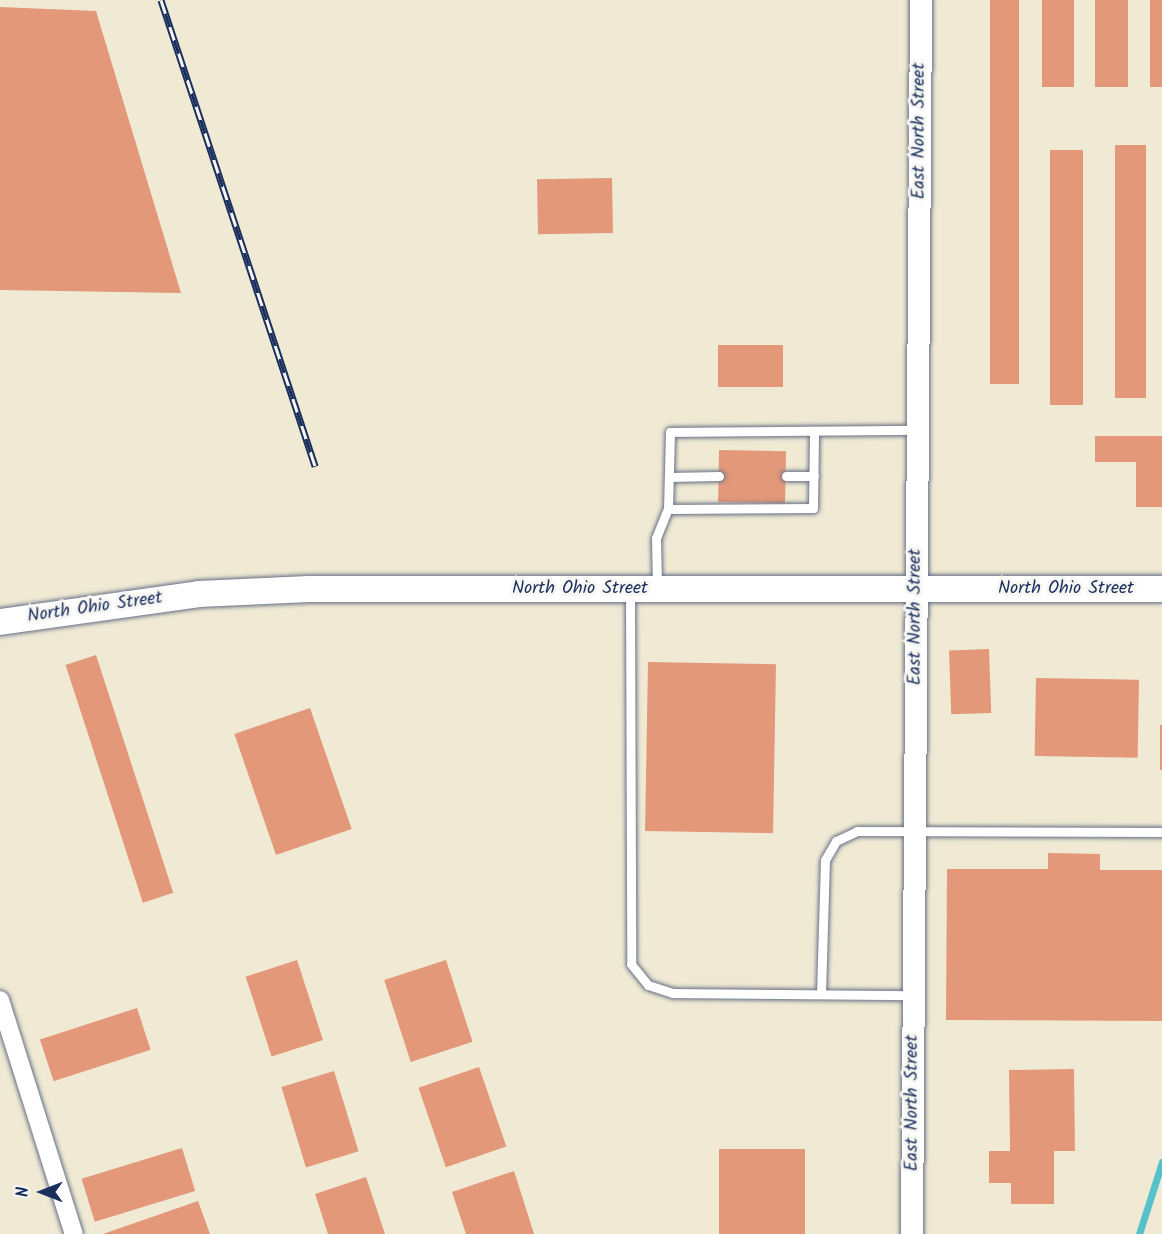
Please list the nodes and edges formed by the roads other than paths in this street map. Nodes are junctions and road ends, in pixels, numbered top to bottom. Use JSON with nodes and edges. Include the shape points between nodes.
{"nodes":[{"id":1,"x":921,"y":0,"type":"edge"},
{"id":2,"x":918,"y":430,"type":"junction"},
{"id":3,"x":814,"y":432,"type":"junction"},
{"id":4,"x":719,"y":476,"type":"dead end"},
{"id":5,"x":786,"y":476,"type":"dead end"},
{"id":6,"x":814,"y":476,"type":"junction"},
{"id":7,"x":669,"y":477,"type":"junction"},
{"id":8,"x":668,"y":509,"type":"junction"},
{"id":9,"x":915,"y":588,"type":"junction"},
{"id":10,"x":630,"y":589,"type":"junction"},
{"id":11,"x":657,"y":589,"type":"junction"},
{"id":12,"x":1162,"y":589,"type":"edge"},
{"id":13,"x":0,"y":622,"type":"edge"},
{"id":14,"x":914,"y":830,"type":"junction"},
{"id":15,"x":1162,"y":832,"type":"edge"},
{"id":16,"x":821,"y":994,"type":"junction"},
{"id":17,"x":913,"y":995,"type":"junction"},
{"id":18,"x":0,"y":1000,"type":"edge"},
{"id":19,"x":74,"y":1234,"type":"edge"},
{"id":20,"x":912,"y":1234,"type":"edge"}],
"edges":[{"from":1,"to":2,"type":"street","name":"East North Street"},
{"from":2,"to":3,"type":"lane"},
{"from":2,"to":9,"type":"street","name":"East North Street"},
{"from":3,"to":6,"type":"lane"},
{"from":3,"to":7,"type":"lane","via":[[670,432]]},
{"from":4,"to":7,"type":"lane"},
{"from":5,"to":6,"type":"lane"},
{"from":6,"to":8,"type":"lane","via":[[813,508]]},
{"from":7,"to":8,"type":"lane"},
{"from":8,"to":11,"type":"lane","via":[[656,538]]},
{"from":9,"to":11,"type":"main road","name":"North Ohio Street"},
{"from":9,"to":12,"type":"main road","name":"North Ohio Street"},
{"from":9,"to":14,"type":"street","name":"East North Street"},
{"from":10,"to":11,"type":"main road","name":"North Ohio Street"},
{"from":10,"to":13,"type":"main road","name":"North Ohio Street","via":[[309,589],[199,594]]},
{"from":10,"to":16,"type":"lane","via":[[631,964],[648,985],[673,993]]},
{"from":14,"to":15,"type":"lane"},
{"from":14,"to":16,"type":"lane","via":[[857,831],[836,841],[825,860]]},
{"from":14,"to":17,"type":"street","name":"East North Street"},
{"from":16,"to":17,"type":"lane"},
{"from":17,"to":20,"type":"street","name":"East North Street"},
{"from":18,"to":19,"type":"street"}]}
